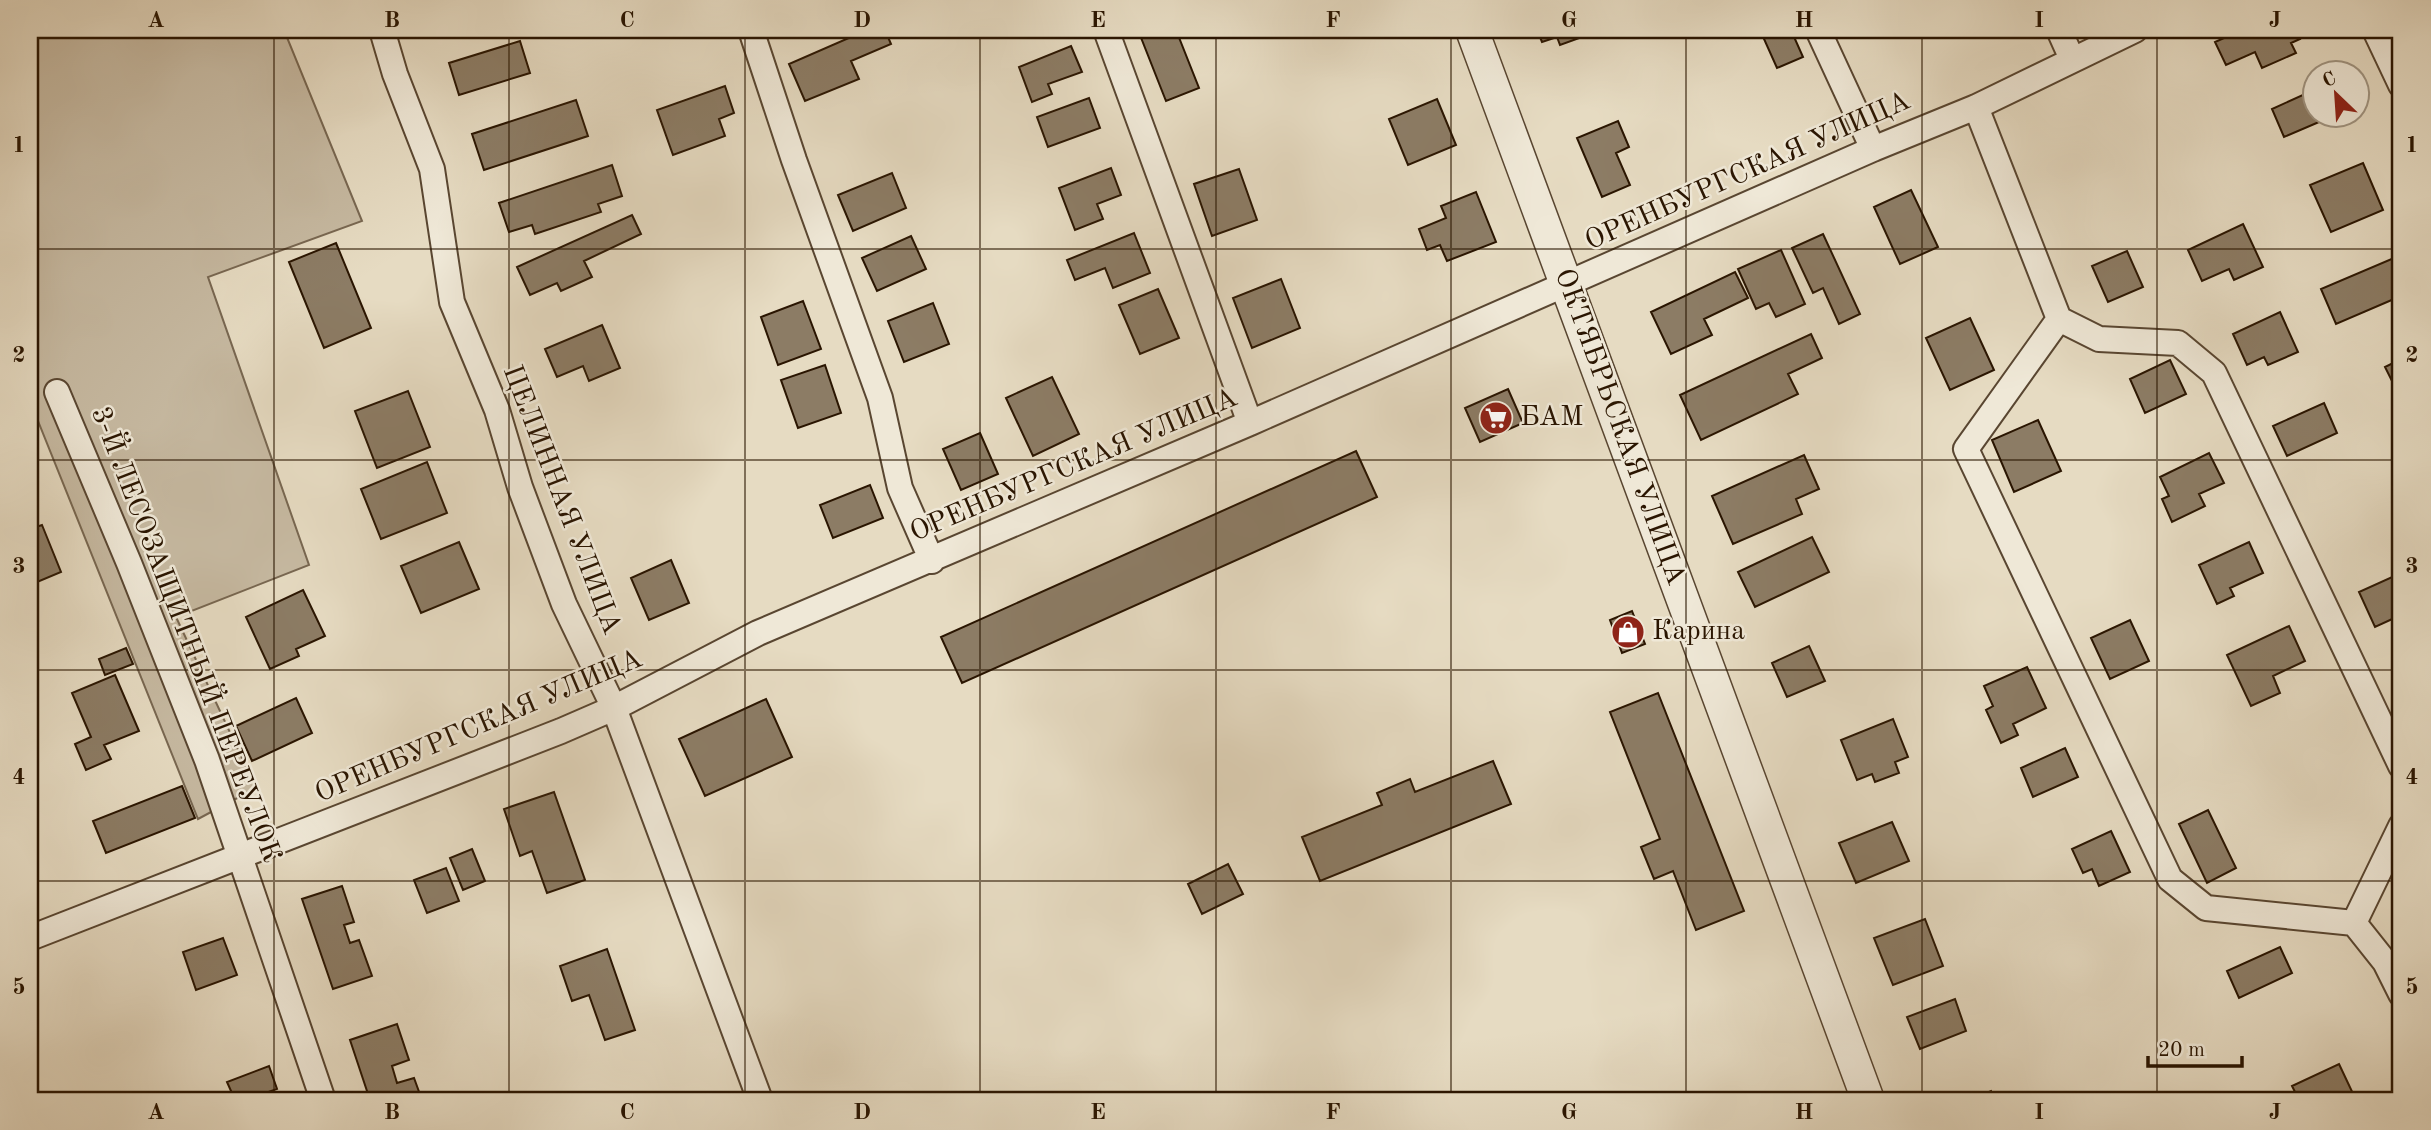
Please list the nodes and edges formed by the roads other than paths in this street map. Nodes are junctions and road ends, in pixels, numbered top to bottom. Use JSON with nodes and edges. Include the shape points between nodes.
{"nodes":[{"id":1,"x":382,"y":30,"type":"edge"},
{"id":2,"x":751,"y":30,"type":"edge"},
{"id":3,"x":1106,"y":30,"type":"edge"},
{"id":4,"x":1472,"y":30,"type":"edge"},
{"id":5,"x":1818,"y":30,"type":"edge"},
{"id":6,"x":2059,"y":30,"type":"edge"},
{"id":7,"x":2135,"y":30,"type":"edge"},
{"id":8,"x":2375,"y":30,"type":"edge"},
{"id":9,"x":2072,"y":59,"type":"junction"},
{"id":10,"x":2401,"y":85,"type":"edge"},
{"id":11,"x":1976,"y":107,"type":"junction"},
{"id":12,"x":1874,"y":149,"type":"junction"},
{"id":13,"x":1566,"y":284,"type":"junction"},
{"id":14,"x":2059,"y":319,"type":"junction"},
{"id":15,"x":57,"y":392,"type":"dead end"},
{"id":16,"x":1250,"y":422,"type":"junction"},
{"id":17,"x":932,"y":561,"type":"junction"},
{"id":18,"x":614,"y":708,"type":"junction"},
{"id":19,"x":2401,"y":766,"type":"edge"},
{"id":20,"x":2401,"y":827,"type":"edge"},
{"id":21,"x":241,"y":858,"type":"junction"},
{"id":22,"x":2354,"y":923,"type":"junction"},
{"id":23,"x":30,"y":938,"type":"edge"},
{"id":24,"x":2401,"y":993,"type":"edge"},
{"id":25,"x":323,"y":1100,"type":"edge"},
{"id":26,"x":760,"y":1100,"type":"edge"},
{"id":27,"x":1868,"y":1100,"type":"edge"}],
"edges":[{"from":1,"to":18,"type":"street","name":"ЦЕЛИННАЯ УЛИЦА","via":[[432,169],[452,302],[497,410],[520,487],[565,604]]},
{"from":2,"to":17,"type":"street","via":[[880,398],[900,488]]},
{"from":3,"to":16,"type":"street"},
{"from":4,"to":13,"type":"street","name":"ОКТЯБРЬСКАЯ УЛИЦА"},
{"from":5,"to":12,"type":"street"},
{"from":6,"to":9,"type":"street"},
{"from":7,"to":9,"type":"street","name":"ОРЕНБУРГСКАЯ УЛИЦА"},
{"from":8,"to":10,"type":"street"},
{"from":9,"to":11,"type":"street","name":"ОРЕНБУРГСКАЯ УЛИЦА"},
{"from":11,"to":12,"type":"street","name":"ОРЕНБУРГСКАЯ УЛИЦА"},
{"from":11,"to":14,"type":"street"},
{"from":12,"to":13,"type":"street","name":"ОРЕНБУРГСКАЯ УЛИЦА"},
{"from":13,"to":16,"type":"street","name":"ОРЕНБУРГСКАЯ УЛИЦА"},
{"from":13,"to":27,"type":"street","name":"ОКТЯБРЬСКАЯ УЛИЦА"},
{"from":14,"to":19,"type":"street","via":[[2099,339],[2178,343],[2214,373]]},
{"from":14,"to":22,"type":"street","via":[[1966,449],[2170,878],[2206,908]]},
{"from":15,"to":21,"type":"street","name":"3-Й ЛЕСОЗАЩИТНЫЙ ПЕРЕУЛОК","via":[[129,563]]},
{"from":16,"to":17,"type":"street","name":"ОРЕНБУРГСКАЯ УЛИЦА"},
{"from":17,"to":18,"type":"street","name":"ОРЕНБУРГСКАЯ УЛИЦА","via":[[758,633]]},
{"from":18,"to":21,"type":"street","name":"ОРЕНБУРГСКАЯ УЛИЦА"},
{"from":18,"to":26,"type":"street","name":"ЦЕЛИННАЯ УЛИЦА"},
{"from":20,"to":22,"type":"street"},
{"from":21,"to":23,"type":"street","name":"ОРЕНБУРГСКАЯ УЛИЦА"},
{"from":21,"to":25,"type":"street","name":"3-Й ЛЕСОЗАЩИТНЫЙ ПЕРЕУЛОК"},
{"from":22,"to":24,"type":"street","via":[[2385,962]]}]}
